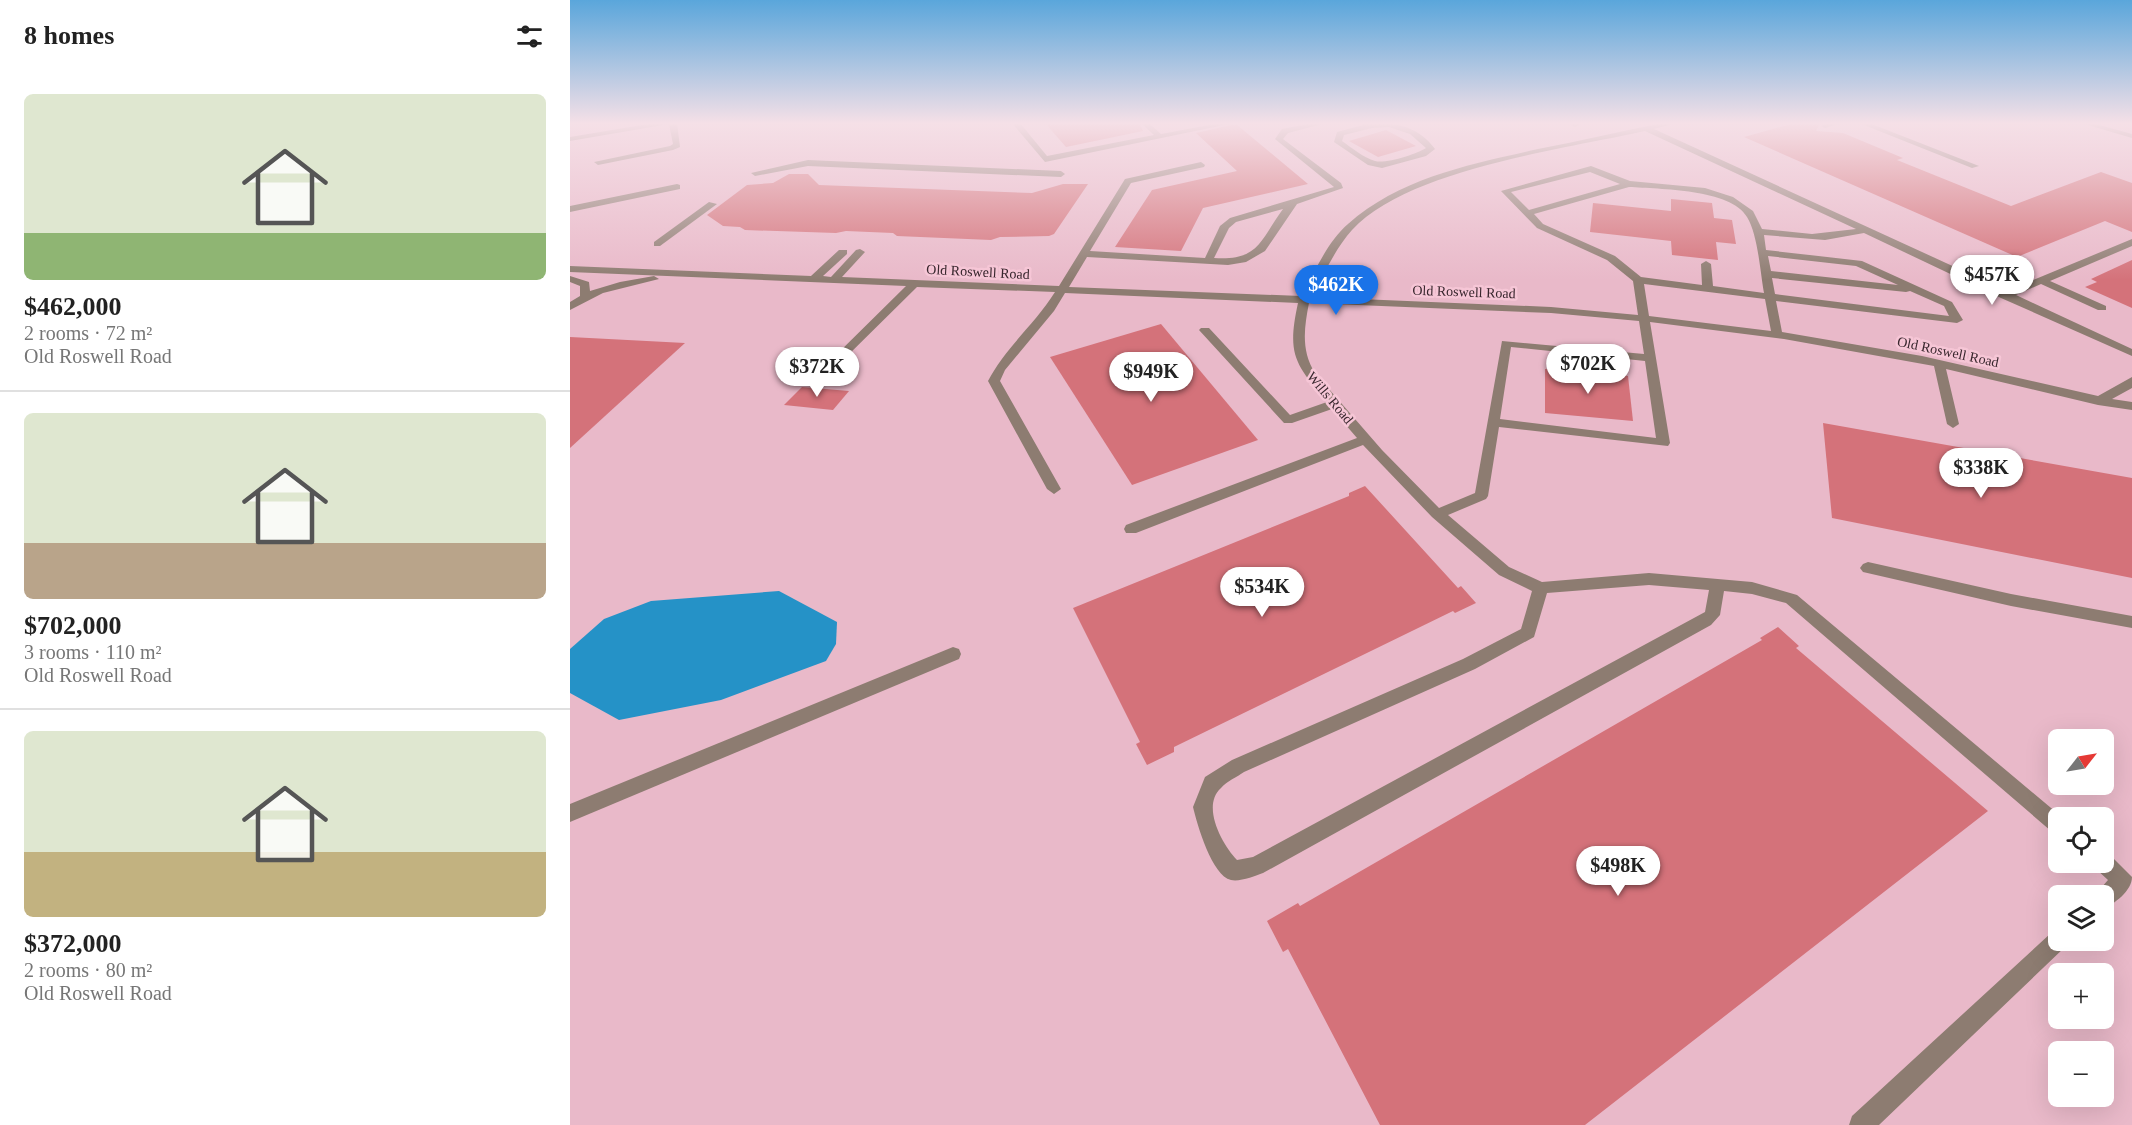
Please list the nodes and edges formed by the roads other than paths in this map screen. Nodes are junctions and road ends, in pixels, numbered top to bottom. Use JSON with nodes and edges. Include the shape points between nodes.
{"nodes":[{"id":1,"x":1153,"y":176,"type":"edge"},
{"id":2,"x":1326,"y":176,"type":"edge"},
{"id":3,"x":1441,"y":176,"type":"edge"},
{"id":4,"x":1566,"y":176,"type":"edge"},
{"id":5,"x":1607,"y":176,"type":"edge"},
{"id":6,"x":1748,"y":176,"type":"edge"},
{"id":7,"x":1629,"y":184,"type":"junction"},
{"id":8,"x":677,"y":188,"type":"dead end"},
{"id":9,"x":1293,"y":203,"type":"junction"},
{"id":10,"x":712,"y":204,"type":"dead end"},
{"id":11,"x":570,"y":209,"type":"edge"},
{"id":12,"x":1528,"y":213,"type":"junction"},
{"id":13,"x":1865,"y":230,"type":"junction"},
{"id":14,"x":1758,"y":231,"type":"junction"},
{"id":15,"x":2132,"y":243,"type":"edge"},
{"id":16,"x":657,"y":244,"type":"dead end"},
{"id":17,"x":843,"y":252,"type":"dead end"},
{"id":18,"x":861,"y":252,"type":"dead end"},
{"id":19,"x":1761,"y":252,"type":"junction"},
{"id":20,"x":1083,"y":254,"type":"junction"},
{"id":21,"x":1208,"y":261,"type":"junction"},
{"id":22,"x":1706,"y":264,"type":"dead end"},
{"id":23,"x":570,"y":269,"type":"edge"},
{"id":24,"x":691,"y":274,"type":"junction"},
{"id":25,"x":1766,"y":274,"type":"junction"},
{"id":26,"x":570,"y":279,"type":"edge"},
{"id":27,"x":814,"y":279,"type":"junction"},
{"id":28,"x":834,"y":280,"type":"junction"},
{"id":29,"x":1638,"y":280,"type":"junction"},
{"id":30,"x":2042,"y":281,"type":"junction"},
{"id":31,"x":914,"y":284,"type":"junction"},
{"id":32,"x":1708,"y":289,"type":"junction"},
{"id":33,"x":1918,"y":290,"type":"junction"},
{"id":34,"x":1061,"y":291,"type":"junction"},
{"id":35,"x":585,"y":296,"type":"junction"},
{"id":36,"x":2005,"y":296,"type":"junction"},
{"id":37,"x":1770,"y":298,"type":"junction"},
{"id":38,"x":1304,"y":300,"type":"junction"},
{"id":39,"x":570,"y":307,"type":"edge"},
{"id":40,"x":2102,"y":308,"type":"dead end"},
{"id":41,"x":1644,"y":317,"type":"junction"},
{"id":42,"x":1205,"y":330,"type":"dead end"},
{"id":43,"x":1777,"y":335,"type":"junction"},
{"id":44,"x":2127,"y":354,"type":"edge"},
{"id":45,"x":1650,"y":358,"type":"junction"},
{"id":46,"x":835,"y":362,"type":"dead end"},
{"id":47,"x":1939,"y":364,"type":"junction"},
{"id":48,"x":2132,"y":381,"type":"edge"},
{"id":49,"x":2098,"y":401,"type":"junction"},
{"id":50,"x":1334,"y":404,"type":"junction"},
{"id":51,"x":2132,"y":406,"type":"edge"},
{"id":52,"x":1493,"y":422,"type":"junction"},
{"id":53,"x":1953,"y":424,"type":"dead end"},
{"id":54,"x":1365,"y":439,"type":"junction"},
{"id":55,"x":1054,"y":489,"type":"dead end"},
{"id":56,"x":1437,"y":514,"type":"junction"},
{"id":57,"x":1131,"y":528,"type":"dead end"},
{"id":58,"x":1868,"y":568,"type":"dead end"},
{"id":59,"x":1718,"y":585,"type":"junction"},
{"id":60,"x":1541,"y":588,"type":"junction"},
{"id":61,"x":2132,"y":622,"type":"edge"},
{"id":62,"x":953,"y":654,"type":"dead end"},
{"id":63,"x":570,"y":813,"type":"edge"},
{"id":64,"x":2048,"y":817,"type":"edge"},
{"id":65,"x":2114,"y":871,"type":"edge"},
{"id":66,"x":2114,"y":888,"type":"edge"},
{"id":67,"x":2048,"y":949,"type":"edge"},
{"id":68,"x":1861,"y":1125,"type":"edge"}],
"edges":[{"from":1,"to":20,"type":"street","via":[[1128,181]]},
{"from":2,"to":9,"type":"street","via":[[1339,188]]},
{"from":3,"to":38,"type":"street","name":"Wills Road","via":[[1392,196],[1350,227]]},
{"from":4,"to":12,"type":"street","via":[[1505,191]]},
{"from":5,"to":7,"type":"street"},
{"from":6,"to":13,"type":"street"},
{"from":7,"to":12,"type":"street"},
{"from":7,"to":14,"type":"street","via":[[1705,191],[1730,200],[1750,213]]},
{"from":8,"to":11,"type":"street"},
{"from":9,"to":21,"type":"street","via":[[1233,219],[1225,226]]},
{"from":9,"to":21,"type":"street","via":[[1255,258]]},
{"from":10,"to":16,"type":"street"},
{"from":12,"to":29,"type":"street","via":[[1540,226],[1611,258]]},
{"from":13,"to":14,"type":"street","via":[[1842,237],[1802,239]]},
{"from":13,"to":36,"type":"street"},
{"from":14,"to":19,"type":"street"},
{"from":15,"to":30,"type":"street"},
{"from":17,"to":27,"type":"street"},
{"from":18,"to":28,"type":"street"},
{"from":19,"to":25,"type":"street"},
{"from":19,"to":33,"type":"street","via":[[1858,263]]},
{"from":20,"to":21,"type":"street"},
{"from":20,"to":34,"type":"street"},
{"from":22,"to":32,"type":"street"},
{"from":23,"to":24,"type":"street","name":"Old Roswell Road"},
{"from":24,"to":27,"type":"street","name":"Old Roswell Road"},
{"from":24,"to":35,"type":"street","via":[[602,288]]},
{"from":25,"to":33,"type":"street"},
{"from":25,"to":37,"type":"street"},
{"from":26,"to":35,"type":"street","via":[[585,284]]},
{"from":27,"to":28,"type":"street","name":"Old Roswell Road"},
{"from":28,"to":31,"type":"street","name":"Old Roswell Road"},
{"from":29,"to":32,"type":"street"},
{"from":29,"to":41,"type":"street"},
{"from":30,"to":36,"type":"street"},
{"from":30,"to":40,"type":"street"},
{"from":31,"to":34,"type":"street","name":"Old Roswell Road"},
{"from":31,"to":46,"type":"street"},
{"from":32,"to":37,"type":"street"},
{"from":33,"to":37,"type":"street","via":[[1948,304],[1958,320]]},
{"from":34,"to":38,"type":"street","name":"Old Roswell Road"},
{"from":34,"to":55,"type":"street","via":[[994,381]]},
{"from":35,"to":39,"type":"street"},
{"from":36,"to":44,"type":"street"},
{"from":37,"to":43,"type":"street"},
{"from":38,"to":41,"type":"street","name":"Old Roswell Road"},
{"from":38,"to":50,"type":"street","name":"Wills Road","via":[[1298,329],[1300,360]]},
{"from":41,"to":43,"type":"street","name":"Old Roswell Road"},
{"from":41,"to":45,"type":"street"},
{"from":42,"to":50,"type":"street","via":[[1288,420]]},
{"from":43,"to":47,"type":"street","name":"Old Roswell Road"},
{"from":45,"to":52,"type":"street","via":[[1506,343]]},
{"from":45,"to":52,"type":"street","via":[[1662,443]]},
{"from":47,"to":49,"type":"street","name":"Old Roswell Road"},
{"from":47,"to":53,"type":"street"},
{"from":48,"to":49,"type":"street"},
{"from":49,"to":51,"type":"street","name":"Old Roswell Road"},
{"from":50,"to":54,"type":"street","name":"Wills Road"},
{"from":52,"to":56,"type":"street","via":[[1481,496]]},
{"from":54,"to":56,"type":"street","name":"Wills Road"},
{"from":54,"to":57,"type":"street"},
{"from":56,"to":60,"type":"street","name":"Wills Road","via":[[1504,571]]},
{"from":58,"to":61,"type":"street"},
{"from":59,"to":60,"type":"street","via":[[1649,579]]},
{"from":59,"to":60,"type":"street","via":[[1712,615],[1705,621],[1256,866],[1233,871],[1223,861],[1210,837],[1202,807],[1212,783],[1238,766],[1458,669],[1528,633]]},
{"from":59,"to":64,"type":"street","via":[[1752,588],[1791,599]]},
{"from":62,"to":63,"type":"street"},
{"from":65,"to":66,"type":"street","via":[[2123,879]]},
{"from":67,"to":68,"type":"street"}]}
